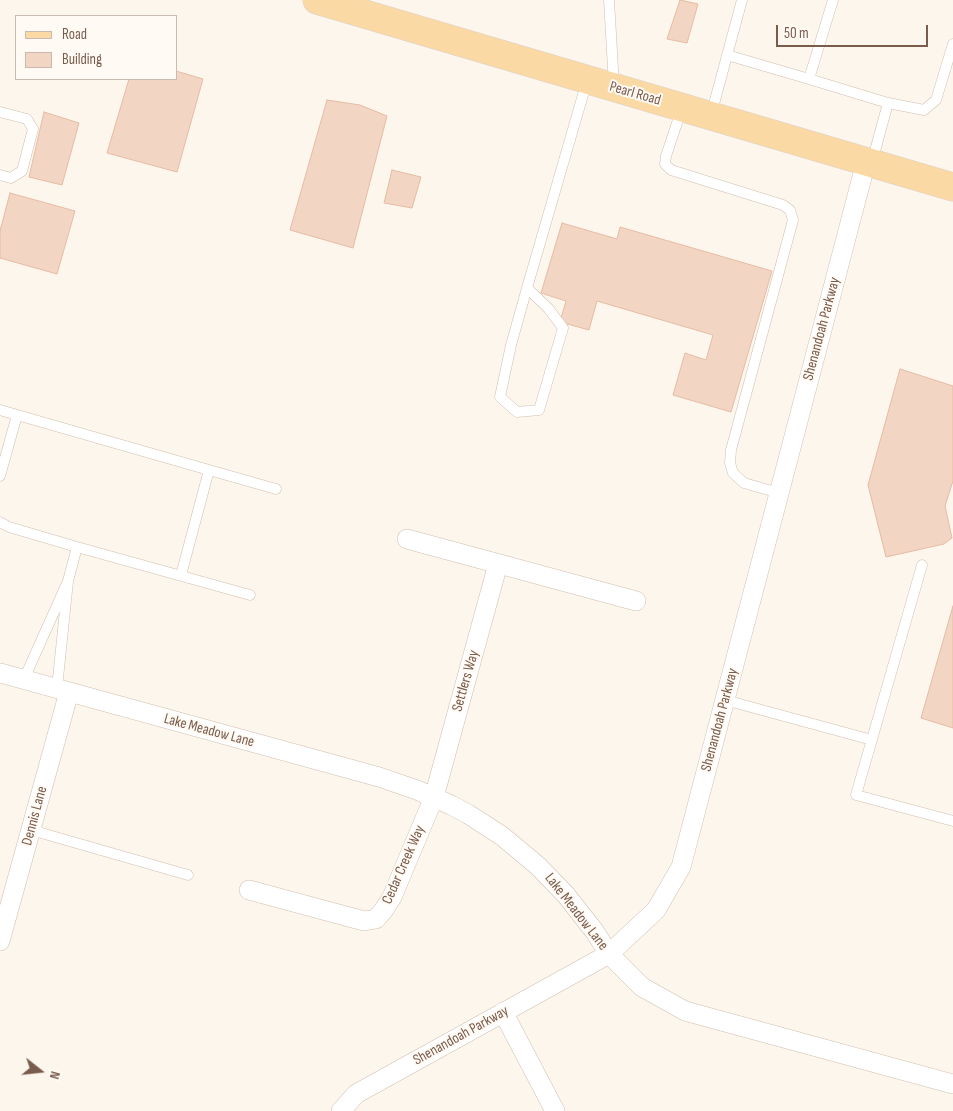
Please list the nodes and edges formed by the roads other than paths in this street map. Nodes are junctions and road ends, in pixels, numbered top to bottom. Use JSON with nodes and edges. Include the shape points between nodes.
{"nodes":[{"id":1,"x":317,"y":0,"type":"edge"},
{"id":2,"x":609,"y":0,"type":"edge"},
{"id":3,"x":742,"y":0,"type":"edge"},
{"id":4,"x":833,"y":0,"type":"edge"},
{"id":5,"x":953,"y":44,"type":"edge"},
{"id":6,"x":727,"y":55,"type":"junction"},
{"id":7,"x":809,"y":79,"type":"junction"},
{"id":8,"x":588,"y":80,"type":"junction"},
{"id":9,"x":614,"y":87,"type":"junction"},
{"id":10,"x":888,"y":102,"type":"junction"},
{"id":11,"x":682,"y":107,"type":"junction"},
{"id":12,"x":0,"y":112,"type":"edge"},
{"id":13,"x":711,"y":116,"type":"junction"},
{"id":14,"x":869,"y":162,"type":"junction"},
{"id":15,"x":0,"y":175,"type":"edge"},
{"id":16,"x":953,"y":187,"type":"edge"},
{"id":17,"x":527,"y":288,"type":"junction"},
{"id":18,"x":0,"y":410,"type":"edge"},
{"id":19,"x":17,"y":415,"type":"junction"},
{"id":20,"x":209,"y":470,"type":"junction"},
{"id":21,"x":0,"y":476,"type":"edge"},
{"id":22,"x":276,"y":489,"type":"dead end"},
{"id":23,"x":779,"y":493,"type":"junction"},
{"id":24,"x":0,"y":522,"type":"edge"},
{"id":25,"x":407,"y":539,"type":"dead end"},
{"id":26,"x":77,"y":547,"type":"junction"},
{"id":27,"x":498,"y":564,"type":"junction"},
{"id":28,"x":922,"y":564,"type":"dead end"},
{"id":29,"x":181,"y":575,"type":"junction"},
{"id":30,"x":68,"y":581,"type":"junction"},
{"id":31,"x":250,"y":595,"type":"dead end"},
{"id":32,"x":636,"y":601,"type":"dead end"},
{"id":33,"x":0,"y":673,"type":"edge"},
{"id":34,"x":24,"y":679,"type":"junction"},
{"id":35,"x":63,"y":690,"type":"junction"},
{"id":36,"x":725,"y":700,"type":"junction"},
{"id":37,"x":872,"y":740,"type":"junction"},
{"id":38,"x":434,"y":797,"type":"junction"},
{"id":39,"x":953,"y":821,"type":"edge"},
{"id":40,"x":31,"y":830,"type":"junction"},
{"id":41,"x":188,"y":875,"type":"dead end"},
{"id":42,"x":249,"y":890,"type":"dead end"},
{"id":43,"x":0,"y":941,"type":"edge"},
{"id":44,"x":609,"y":954,"type":"junction"},
{"id":45,"x":503,"y":1012,"type":"junction"},
{"id":46,"x":953,"y":1084,"type":"edge"},
{"id":47,"x":341,"y":1111,"type":"edge"},
{"id":48,"x":555,"y":1111,"type":"edge"}],
"edges":[{"from":1,"to":8,"type":"main road","name":"Pearl Road"},
{"from":2,"to":9,"type":"lane"},
{"from":3,"to":6,"type":"lane"},
{"from":4,"to":7,"type":"lane"},
{"from":5,"to":10,"type":"lane","via":[[936,100],[924,110]]},
{"from":6,"to":7,"type":"lane"},
{"from":6,"to":13,"type":"lane"},
{"from":7,"to":10,"type":"lane"},
{"from":8,"to":9,"type":"main road","name":"Pearl Road"},
{"from":8,"to":17,"type":"lane"},
{"from":9,"to":11,"type":"main road","name":"Pearl Road"},
{"from":10,"to":14,"type":"lane"},
{"from":11,"to":13,"type":"main road","name":"Pearl Road"},
{"from":11,"to":23,"type":"lane","via":[[665,164],[671,170],[783,205],[790,210],[793,220],[730,463],[733,473],[744,483]]},
{"from":12,"to":15,"type":"lane","via":[[27,119],[34,128],[22,171],[11,178]]},
{"from":13,"to":14,"type":"main road","name":"Pearl Road"},
{"from":14,"to":16,"type":"main road","name":"Pearl Road"},
{"from":14,"to":23,"type":"street","name":"Shenandoah Parkway"},
{"from":17,"to":17,"type":"lane","via":[[500,397],[517,412],[539,410],[563,328]]},
{"from":18,"to":19,"type":"lane"},
{"from":19,"to":20,"type":"lane"},
{"from":19,"to":21,"type":"lane"},
{"from":20,"to":22,"type":"lane"},
{"from":20,"to":29,"type":"lane"},
{"from":23,"to":36,"type":"street","name":"Shenandoah Parkway"},
{"from":24,"to":26,"type":"lane"},
{"from":25,"to":27,"type":"street"},
{"from":26,"to":29,"type":"lane"},
{"from":26,"to":30,"type":"lane"},
{"from":27,"to":32,"type":"street"},
{"from":27,"to":38,"type":"street","name":"Settlers Way"},
{"from":28,"to":37,"type":"lane"},
{"from":29,"to":31,"type":"lane"},
{"from":30,"to":34,"type":"lane"},
{"from":30,"to":35,"type":"lane"},
{"from":33,"to":34,"type":"street","name":"Lake Meadow Lane"},
{"from":34,"to":35,"type":"street","name":"Lake Meadow Lane"},
{"from":35,"to":38,"type":"street","name":"Lake Meadow Lane","via":[[378,777]]},
{"from":35,"to":40,"type":"street","name":"Dennis Lane"},
{"from":36,"to":37,"type":"lane"},
{"from":36,"to":44,"type":"street","name":"Shenandoah Parkway","via":[[681,867],[656,910]]},
{"from":37,"to":39,"type":"lane","via":[[856,795]]},
{"from":38,"to":42,"type":"street","name":"Cedar Creek Way","via":[[392,897],[376,919],[364,921]]},
{"from":38,"to":44,"type":"street","name":"Lake Meadow Lane","via":[[502,836],[538,866],[566,894]]},
{"from":40,"to":41,"type":"lane"},
{"from":40,"to":43,"type":"street","name":"Dennis Lane"},
{"from":44,"to":45,"type":"street","name":"Shenandoah Parkway"},
{"from":44,"to":46,"type":"street","name":"Lake Meadow Lane","via":[[642,987],[685,1011]]},
{"from":45,"to":47,"type":"street","name":"Shenandoah Parkway","via":[[356,1094]]},
{"from":45,"to":48,"type":"street"}]}
